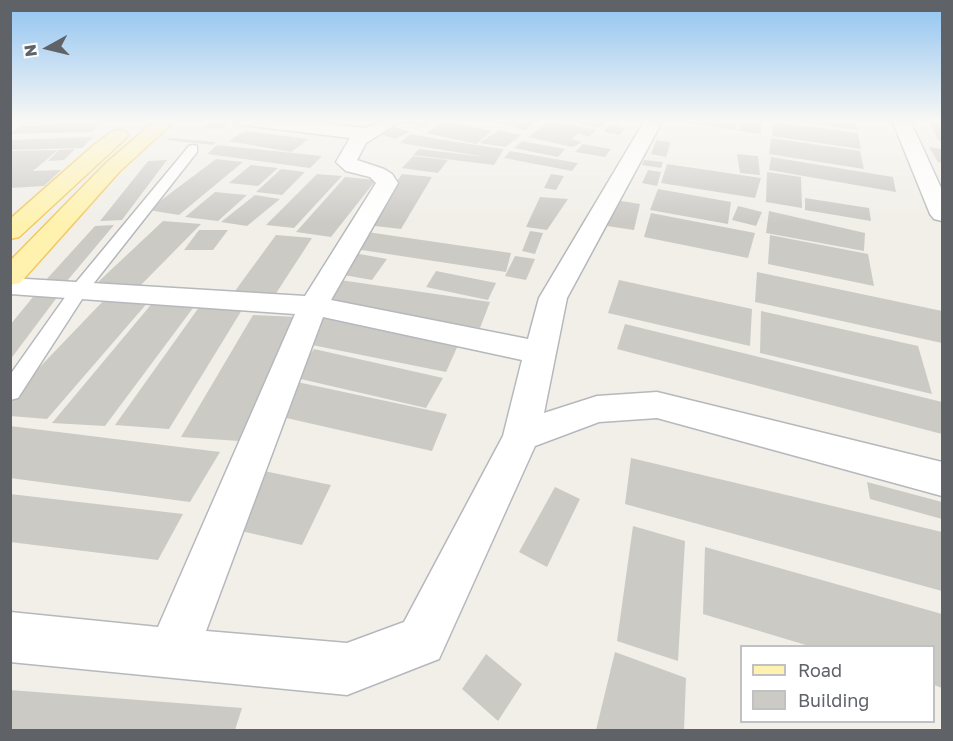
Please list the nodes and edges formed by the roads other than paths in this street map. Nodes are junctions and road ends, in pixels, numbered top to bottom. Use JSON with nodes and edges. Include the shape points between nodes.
{"nodes":[{"id":1,"x":94,"y":155,"type":"edge"},
{"id":2,"x":127,"y":155,"type":"edge"},
{"id":3,"x":189,"y":155,"type":"edge"},
{"id":4,"x":350,"y":155,"type":"edge"},
{"id":5,"x":634,"y":155,"type":"edge"},
{"id":6,"x":916,"y":155,"type":"edge"},
{"id":7,"x":942,"y":214,"type":"edge"},
{"id":8,"x":10,"y":232,"type":"edge"},
{"id":9,"x":10,"y":277,"type":"edge"},
{"id":10,"x":10,"y":286,"type":"edge"},
{"id":11,"x":79,"y":291,"type":"junction"},
{"id":12,"x":313,"y":306,"type":"junction"},
{"id":13,"x":541,"y":352,"type":"junction"},
{"id":14,"x":10,"y":392,"type":"edge"},
{"id":15,"x":521,"y":436,"type":"junction"},
{"id":16,"x":942,"y":479,"type":"edge"},
{"id":17,"x":10,"y":637,"type":"edge"},
{"id":18,"x":172,"y":654,"type":"junction"}],
"edges":[{"from":1,"to":8,"type":"main road"},
{"from":2,"to":9,"type":"main road"},
{"from":3,"to":11,"type":"lane"},
{"from":4,"to":12,"type":"street","via":[[346,162],[377,173],[387,183]]},
{"from":5,"to":13,"type":"street","via":[[553,298]]},
{"from":6,"to":7,"type":"street"},
{"from":10,"to":11,"type":"street"},
{"from":11,"to":12,"type":"street"},
{"from":11,"to":14,"type":"lane"},
{"from":12,"to":13,"type":"street"},
{"from":12,"to":18,"type":"street"},
{"from":13,"to":15,"type":"street"},
{"from":15,"to":16,"type":"street","via":[[597,409],[657,405]]},
{"from":15,"to":18,"type":"street","via":[[421,641],[347,669]]},
{"from":17,"to":18,"type":"street"}]}
